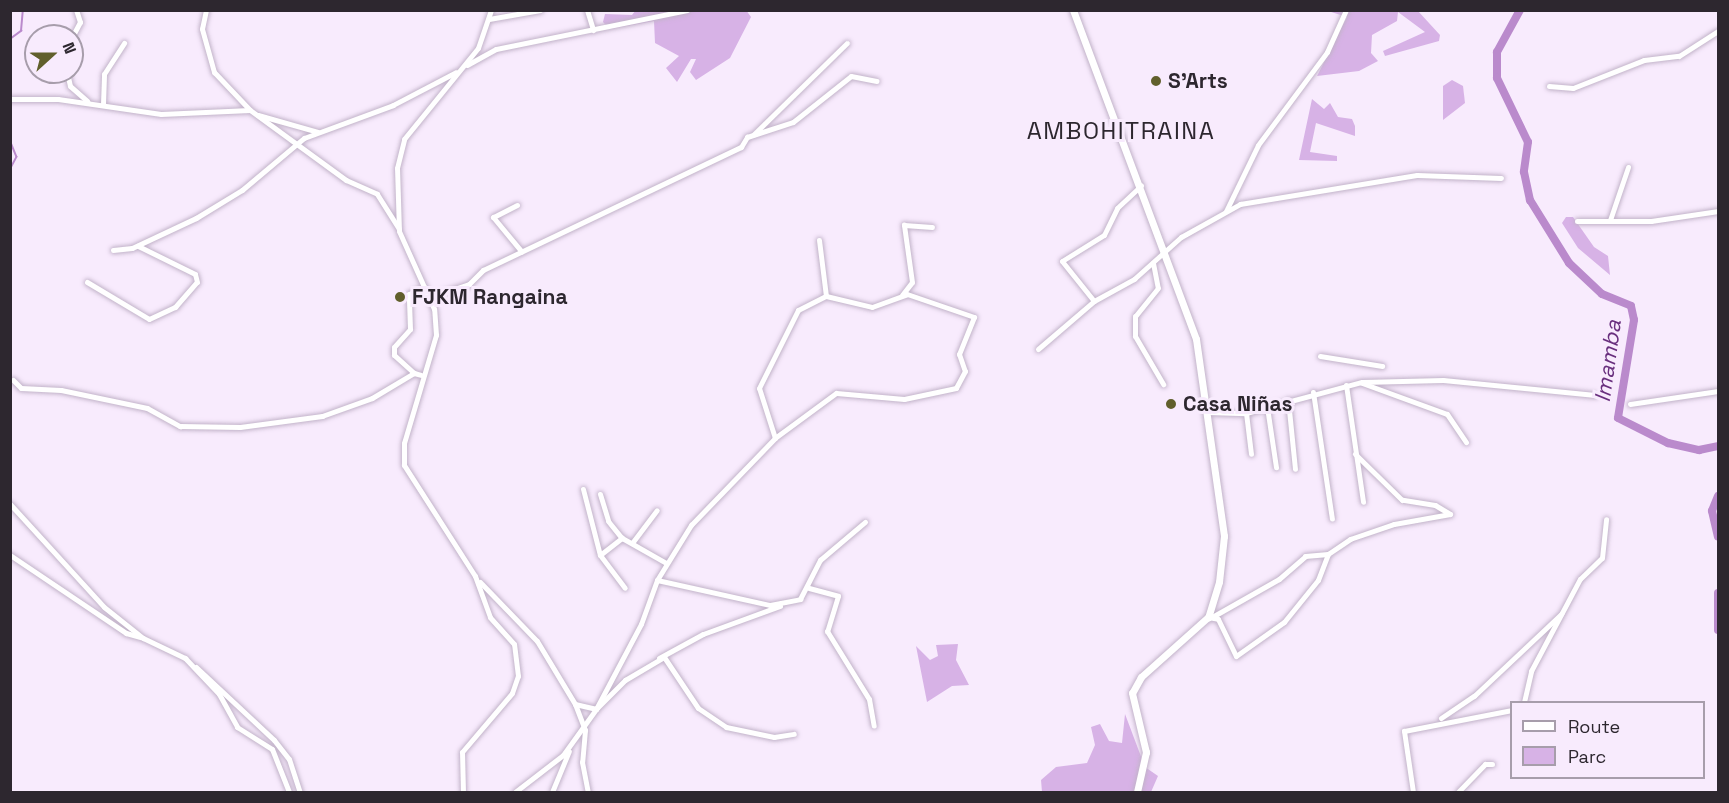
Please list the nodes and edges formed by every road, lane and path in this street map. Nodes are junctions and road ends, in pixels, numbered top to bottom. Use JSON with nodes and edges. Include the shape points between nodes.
{"nodes":[{"id":1,"x":76,"y":10,"type":"edge"},
{"id":2,"x":206,"y":10,"type":"edge"},
{"id":3,"x":491,"y":10,"type":"edge"},
{"id":4,"x":540,"y":10,"type":"edge"},
{"id":5,"x":587,"y":10,"type":"edge"},
{"id":6,"x":687,"y":10,"type":"edge"},
{"id":7,"x":1073,"y":10,"type":"edge"},
{"id":8,"x":1346,"y":10,"type":"edge"},
{"id":9,"x":520,"y":12,"type":"edge"},
{"id":10,"x":489,"y":19,"type":"junction"},
{"id":11,"x":80,"y":24,"type":"edge"},
{"id":12,"x":593,"y":30,"type":"junction"},
{"id":13,"x":1719,"y":31,"type":"edge"},
{"id":14,"x":124,"y":43,"type":"dead end"},
{"id":15,"x":847,"y":43,"type":"dead end"},
{"id":16,"x":462,"y":68,"type":"junction"},
{"id":17,"x":877,"y":81,"type":"dead end"},
{"id":18,"x":70,"y":84,"type":"edge"},
{"id":19,"x":1549,"y":86,"type":"dead end"},
{"id":20,"x":10,"y":99,"type":"edge"},
{"id":21,"x":88,"y":102,"type":"junction"},
{"id":22,"x":103,"y":104,"type":"junction"},
{"id":23,"x":250,"y":110,"type":"junction"},
{"id":24,"x":258,"y":115,"type":"junction"},
{"id":25,"x":318,"y":132,"type":"junction"},
{"id":26,"x":752,"y":135,"type":"junction"},
{"id":27,"x":297,"y":142,"type":"junction"},
{"id":28,"x":1628,"y":167,"type":"dead end"},
{"id":29,"x":1501,"y":178,"type":"dead end"},
{"id":30,"x":1141,"y":186,"type":"junction"},
{"id":31,"x":517,"y":205,"type":"dead end"},
{"id":32,"x":1226,"y":211,"type":"junction"},
{"id":33,"x":1719,"y":211,"type":"edge"},
{"id":34,"x":1610,"y":220,"type":"junction"},
{"id":35,"x":1577,"y":221,"type":"dead end"},
{"id":36,"x":932,"y":227,"type":"dead end"},
{"id":37,"x":399,"y":231,"type":"junction"},
{"id":38,"x":819,"y":240,"type":"dead end"},
{"id":39,"x":138,"y":246,"type":"junction"},
{"id":40,"x":113,"y":250,"type":"dead end"},
{"id":41,"x":522,"y":252,"type":"junction"},
{"id":42,"x":1165,"y":253,"type":"junction"},
{"id":43,"x":1153,"y":263,"type":"junction"},
{"id":44,"x":87,"y":282,"type":"dead end"},
{"id":45,"x":425,"y":287,"type":"junction"},
{"id":46,"x":826,"y":296,"type":"junction"},
{"id":47,"x":901,"y":296,"type":"junction"},
{"id":48,"x":430,"y":297,"type":"junction"},
{"id":49,"x":1094,"y":302,"type":"junction"},
{"id":50,"x":1038,"y":349,"type":"dead end"},
{"id":51,"x":1320,"y":356,"type":"dead end"},
{"id":52,"x":1382,"y":366,"type":"dead end"},
{"id":53,"x":414,"y":373,"type":"junction"},
{"id":54,"x":422,"y":375,"type":"junction"},
{"id":55,"x":13,"y":380,"type":"dead end"},
{"id":56,"x":1360,"y":382,"type":"junction"},
{"id":57,"x":1163,"y":384,"type":"dead end"},
{"id":58,"x":1346,"y":385,"type":"junction"},
{"id":59,"x":1313,"y":392,"type":"junction"},
{"id":60,"x":1719,"y":392,"type":"edge"},
{"id":61,"x":1594,"y":394,"type":"dead end"},
{"id":62,"x":1288,"y":400,"type":"junction"},
{"id":63,"x":1630,"y":404,"type":"dead end"},
{"id":64,"x":1267,"y":407,"type":"junction"},
{"id":65,"x":1208,"y":412,"type":"junction"},
{"id":66,"x":1246,"y":413,"type":"junction"},
{"id":67,"x":775,"y":438,"type":"junction"},
{"id":68,"x":1466,"y":442,"type":"dead end"},
{"id":69,"x":1251,"y":454,"type":"dead end"},
{"id":70,"x":1355,"y":454,"type":"junction"},
{"id":71,"x":1276,"y":467,"type":"dead end"},
{"id":72,"x":1295,"y":469,"type":"dead end"},
{"id":73,"x":583,"y":489,"type":"dead end"},
{"id":74,"x":600,"y":494,"type":"dead end"},
{"id":75,"x":1363,"y":502,"type":"dead end"},
{"id":76,"x":10,"y":504,"type":"edge"},
{"id":77,"x":657,"y":510,"type":"dead end"},
{"id":78,"x":1332,"y":519,"type":"dead end"},
{"id":79,"x":1606,"y":519,"type":"dead end"},
{"id":80,"x":865,"y":522,"type":"dead end"},
{"id":81,"x":622,"y":538,"type":"junction"},
{"id":82,"x":632,"y":543,"type":"junction"},
{"id":83,"x":1328,"y":554,"type":"junction"},
{"id":84,"x":10,"y":555,"type":"edge"},
{"id":85,"x":600,"y":555,"type":"junction"},
{"id":86,"x":666,"y":563,"type":"junction"},
{"id":87,"x":475,"y":576,"type":"junction"},
{"id":88,"x":657,"y":580,"type":"junction"},
{"id":89,"x":625,"y":588,"type":"dead end"},
{"id":90,"x":809,"y":588,"type":"junction"},
{"id":91,"x":794,"y":600,"type":"junction"},
{"id":92,"x":1563,"y":612,"type":"junction"},
{"id":93,"x":1210,"y":617,"type":"junction"},
{"id":94,"x":143,"y":638,"type":"junction"},
{"id":95,"x":185,"y":658,"type":"junction"},
{"id":96,"x":659,"y":658,"type":"junction"},
{"id":97,"x":1524,"y":701,"type":"edge"},
{"id":98,"x":575,"y":704,"type":"junction"},
{"id":99,"x":596,"y":709,"type":"junction"},
{"id":100,"x":1510,"y":710,"type":"edge"},
{"id":101,"x":1435,"y":721,"type":"junction"},
{"id":102,"x":584,"y":725,"type":"junction"},
{"id":103,"x":874,"y":726,"type":"dead end"},
{"id":104,"x":794,"y":734,"type":"dead end"},
{"id":105,"x":574,"y":739,"type":"junction"},
{"id":106,"x":1492,"y":764,"type":"dead end"},
{"id":107,"x":290,"y":792,"type":"edge"},
{"id":108,"x":300,"y":792,"type":"edge"},
{"id":109,"x":463,"y":792,"type":"edge"},
{"id":110,"x":515,"y":792,"type":"edge"},
{"id":111,"x":552,"y":792,"type":"edge"},
{"id":112,"x":588,"y":792,"type":"edge"},
{"id":113,"x":1137,"y":792,"type":"edge"},
{"id":114,"x":1413,"y":792,"type":"edge"},
{"id":115,"x":1458,"y":792,"type":"edge"}],
"edges":[{"from":1,"to":11,"type":"street"},
{"from":2,"to":23,"type":"street","via":[[202,29],[214,72]]},
{"from":3,"to":10,"type":"street"},
{"from":4,"to":9,"type":"street"},
{"from":5,"to":12,"type":"street"},
{"from":6,"to":12,"type":"street"},
{"from":7,"to":30,"type":"street"},
{"from":8,"to":32,"type":"street","via":[[1327,52],[1258,146]]},
{"from":9,"to":10,"type":"street"},
{"from":10,"to":16,"type":"street","via":[[478,48]]},
{"from":12,"to":16,"type":"street","via":[[496,48]]},
{"from":13,"to":19,"type":"street","via":[[1679,56],[1644,60],[1573,88]]},
{"from":14,"to":22,"type":"street","via":[[104,74]]},
{"from":15,"to":26,"type":"street"},
{"from":16,"to":25,"type":"street","via":[[393,105]]},
{"from":16,"to":37,"type":"street","via":[[404,139],[398,154]]},
{"from":17,"to":26,"type":"street","via":[[851,76],[808,114]]},
{"from":18,"to":21,"type":"street"},
{"from":20,"to":21,"type":"street"},
{"from":21,"to":22,"type":"street"},
{"from":22,"to":23,"type":"street","via":[[161,114]]},
{"from":23,"to":24,"type":"street"},
{"from":24,"to":25,"type":"street"},
{"from":24,"to":27,"type":"street"},
{"from":25,"to":27,"type":"street"},
{"from":26,"to":41,"type":"street","via":[[733,151]]},
{"from":27,"to":37,"type":"street","via":[[346,180],[376,194]]},
{"from":27,"to":39,"type":"street","via":[[242,190]]},
{"from":28,"to":34,"type":"street"},
{"from":29,"to":32,"type":"street","via":[[1417,175],[1290,194]]},
{"from":30,"to":42,"type":"street"},
{"from":30,"to":49,"type":"street","via":[[1117,208],[1104,235],[1062,261]]},
{"from":31,"to":41,"type":"street","via":[[493,217]]},
{"from":32,"to":42,"type":"street","via":[[1181,237]]},
{"from":33,"to":34,"type":"street","via":[[1651,221]]},
{"from":34,"to":35,"type":"street"},
{"from":36,"to":47,"type":"street","via":[[904,225],[912,282]]},
{"from":37,"to":45,"type":"street"},
{"from":38,"to":46,"type":"street"},
{"from":39,"to":40,"type":"street"},
{"from":39,"to":44,"type":"street","via":[[195,274],[197,282],[175,307],[149,320]]},
{"from":41,"to":48,"type":"street","via":[[483,270],[469,284]]},
{"from":42,"to":43,"type":"street"},
{"from":42,"to":65,"type":"street","via":[[1196,339]]},
{"from":43,"to":49,"type":"street","via":[[1109,297]]},
{"from":43,"to":57,"type":"street","via":[[1158,288],[1135,316],[1135,336]]},
{"from":45,"to":48,"type":"street"},
{"from":45,"to":53,"type":"street","via":[[409,294],[410,328],[394,348]]},
{"from":46,"to":47,"type":"street","via":[[872,307]]},
{"from":46,"to":67,"type":"street","via":[[792,316],[778,354],[762,377],[762,405]]},
{"from":47,"to":67,"type":"street","via":[[974,317],[959,354],[965,371],[956,388],[904,399],[836,393]]},
{"from":48,"to":54,"type":"street","via":[[436,335]]},
{"from":49,"to":50,"type":"street"},
{"from":51,"to":52,"type":"street"},
{"from":53,"to":54,"type":"street"},
{"from":53,"to":55,"type":"street","via":[[372,398],[322,416],[240,427],[180,426],[147,408],[61,390],[21,388]]},
{"from":54,"to":87,"type":"street","via":[[404,465]]},
{"from":56,"to":58,"type":"street"},
{"from":56,"to":61,"type":"street","via":[[1443,380]]},
{"from":56,"to":68,"type":"street","via":[[1447,414]]},
{"from":58,"to":59,"type":"street"},
{"from":58,"to":70,"type":"street"},
{"from":59,"to":62,"type":"street"},
{"from":59,"to":78,"type":"street"},
{"from":60,"to":63,"type":"street"},
{"from":62,"to":64,"type":"street"},
{"from":62,"to":72,"type":"street"},
{"from":64,"to":66,"type":"street"},
{"from":64,"to":71,"type":"street"},
{"from":65,"to":66,"type":"street"},
{"from":65,"to":93,"type":"street","via":[[1224,536]]},
{"from":66,"to":69,"type":"street"},
{"from":67,"to":86,"type":"street","via":[[691,525]]},
{"from":70,"to":75,"type":"street"},
{"from":70,"to":83,"type":"street","via":[[1402,500],[1435,506],[1450,514],[1377,528]]},
{"from":73,"to":85,"type":"street"},
{"from":74,"to":81,"type":"street","via":[[608,521]]},
{"from":76,"to":94,"type":"street","via":[[104,607]]},
{"from":77,"to":82,"type":"street"},
{"from":79,"to":92,"type":"street","via":[[1602,558],[1580,579]]},
{"from":80,"to":90,"type":"street","via":[[820,560]]},
{"from":81,"to":82,"type":"street"},
{"from":81,"to":85,"type":"street"},
{"from":82,"to":86,"type":"street"},
{"from":83,"to":93,"type":"street","via":[[1305,556],[1279,579]]},
{"from":83,"to":93,"type":"street","via":[[1318,580],[1284,622],[1236,656]]},
{"from":84,"to":94,"type":"street","via":[[126,633]]},
{"from":85,"to":89,"type":"street"},
{"from":86,"to":88,"type":"street"},
{"from":87,"to":98,"type":"street","via":[[537,641]]},
{"from":87,"to":109,"type":"street","via":[[490,617],[514,644],[518,676],[512,693],[462,752]]},
{"from":88,"to":91,"type":"street","via":[[770,606]]},
{"from":88,"to":99,"type":"street","via":[[641,624]]},
{"from":90,"to":91,"type":"street"},
{"from":90,"to":103,"type":"street","via":[[838,596],[827,631],[869,699]]},
{"from":91,"to":96,"type":"street","via":[[703,634]]},
{"from":92,"to":97,"type":"street","via":[[1531,671]]},
{"from":92,"to":101,"type":"street","via":[[1474,696]]},
{"from":93,"to":113,"type":"street","via":[[1141,677],[1132,693],[1146,752]]},
{"from":94,"to":95,"type":"street"},
{"from":95,"to":107,"type":"street","via":[[219,694],[237,727],[272,749]]},
{"from":95,"to":108,"type":"street","via":[[274,740],[289,759]]},
{"from":96,"to":99,"type":"street","via":[[625,680]]},
{"from":96,"to":104,"type":"street","via":[[698,708],[726,727],[774,737]]},
{"from":98,"to":99,"type":"street"},
{"from":98,"to":102,"type":"street"},
{"from":99,"to":102,"type":"street"},
{"from":100,"to":101,"type":"street"},
{"from":101,"to":114,"type":"street","via":[[1402,734]]},
{"from":102,"to":105,"type":"street"},
{"from":102,"to":112,"type":"street","via":[[582,762]]},
{"from":105,"to":110,"type":"street","via":[[563,755]]},
{"from":105,"to":111,"type":"street"},
{"from":106,"to":115,"type":"street","via":[[1485,764]]}]}
